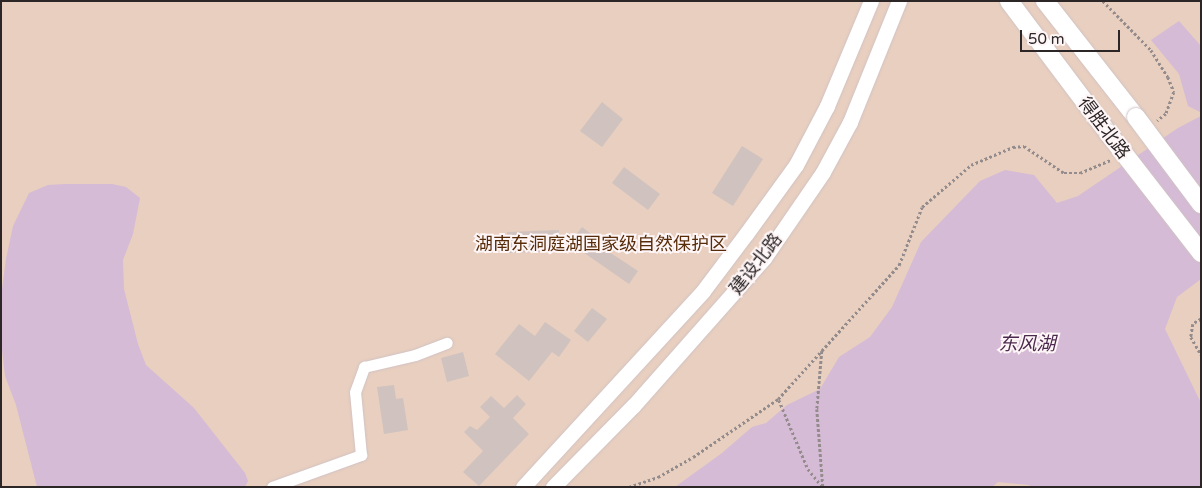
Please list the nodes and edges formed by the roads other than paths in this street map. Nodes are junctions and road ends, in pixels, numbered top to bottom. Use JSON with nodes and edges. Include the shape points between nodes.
{"nodes":[{"id":1,"x":871,"y":1,"type":"edge"},
{"id":2,"x":899,"y":1,"type":"edge"},
{"id":3,"x":1009,"y":1,"type":"edge"},
{"id":4,"x":1045,"y":1,"type":"edge"},
{"id":5,"x":1201,"y":204,"type":"edge"},
{"id":6,"x":1201,"y":253,"type":"edge"},
{"id":7,"x":447,"y":343,"type":"dead end"},
{"id":8,"x":272,"y":487,"type":"edge"},
{"id":9,"x":523,"y":487,"type":"edge"},
{"id":10,"x":553,"y":487,"type":"edge"}],
"edges":[{"from":1,"to":9,"type":"main road","via":[[827,106],[796,165],[703,291]]},
{"from":2,"to":10,"type":"main road","name":"建设北路","via":[[870,75],[823,172],[764,258],[634,404]]},
{"from":3,"to":6,"type":"main road","name":"得胜北路","bridge":true},
{"from":4,"to":5,"type":"main road","name":"得胜北路","bridge":true},
{"from":7,"to":8,"type":"street","via":[[364,367],[355,392],[361,455]]}]}
